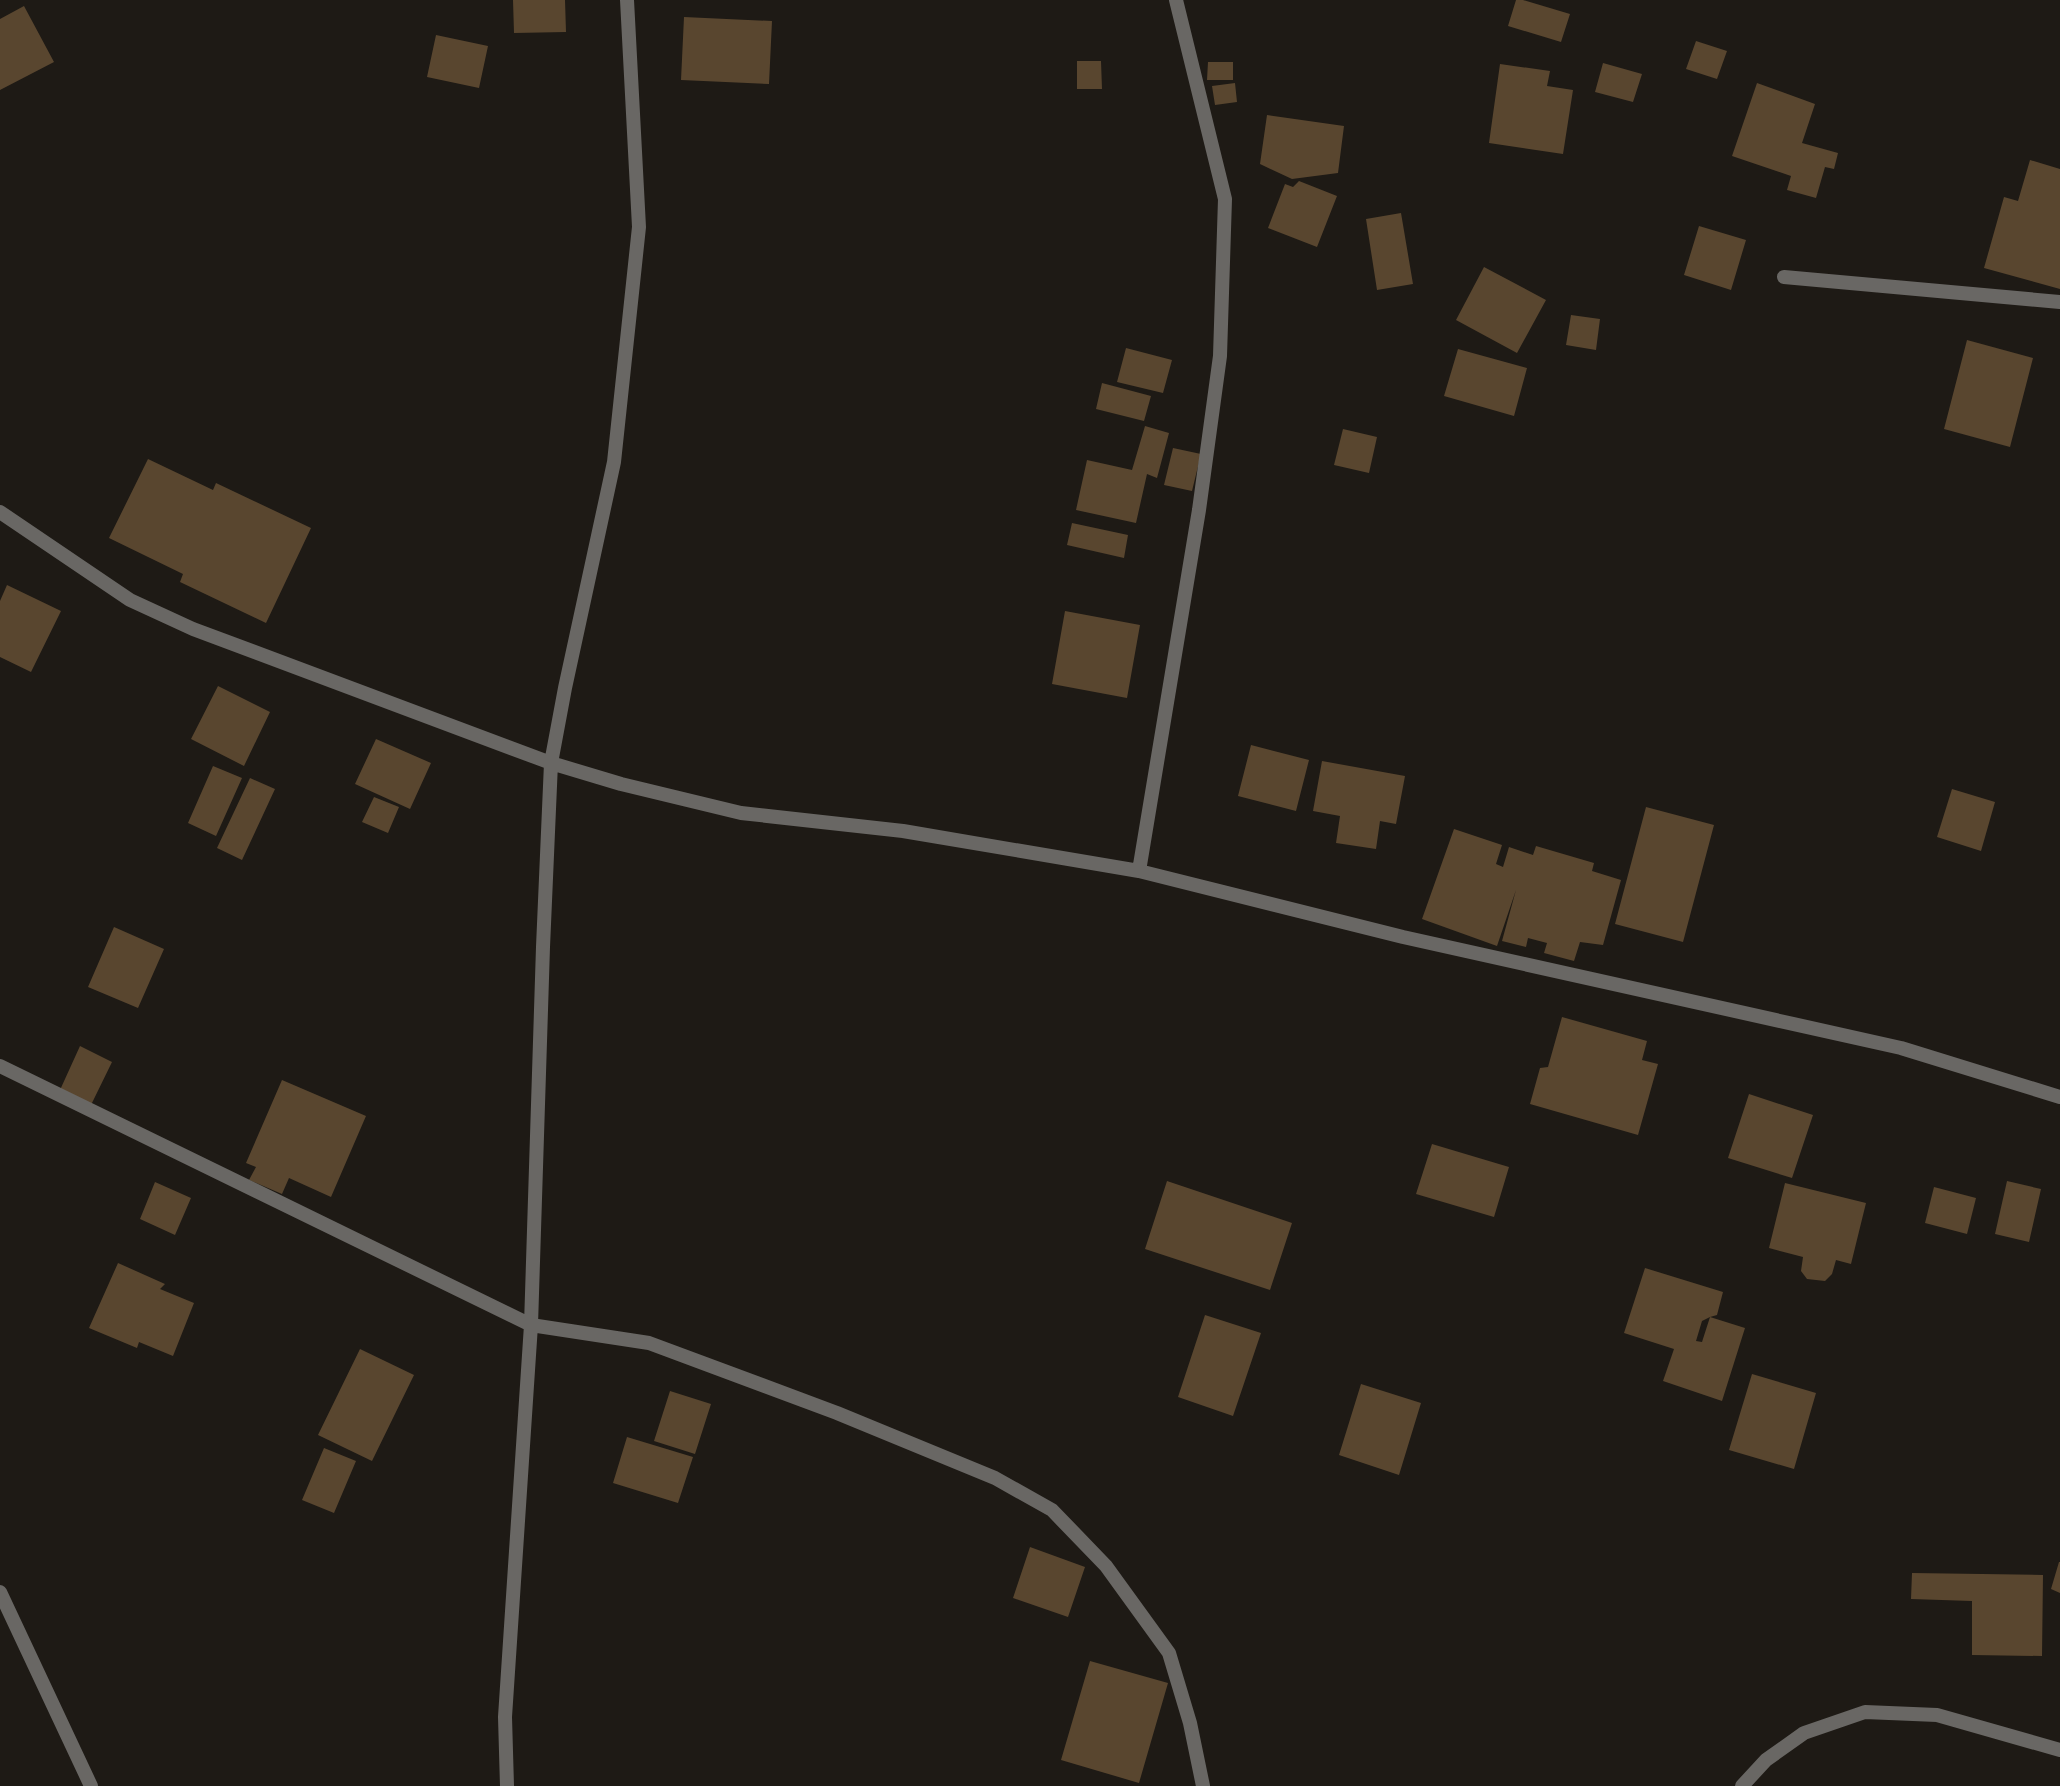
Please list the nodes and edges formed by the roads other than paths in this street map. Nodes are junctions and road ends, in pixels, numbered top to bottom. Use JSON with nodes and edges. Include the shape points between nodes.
{"nodes":[{"id":1,"x":627,"y":0,"type":"edge"},
{"id":2,"x":1176,"y":0,"type":"edge"},
{"id":3,"x":1784,"y":277,"type":"dead end"},
{"id":4,"x":2060,"y":302,"type":"edge"},
{"id":5,"x":0,"y":512,"type":"edge"},
{"id":6,"x":551,"y":762,"type":"junction"},
{"id":7,"x":1139,"y":871,"type":"junction"},
{"id":8,"x":0,"y":1066,"type":"edge"},
{"id":9,"x":2060,"y":1097,"type":"edge"},
{"id":10,"x":531,"y":1325,"type":"junction"},
{"id":11,"x":0,"y":1592,"type":"edge"},
{"id":12,"x":2060,"y":1749,"type":"edge"},
{"id":13,"x":91,"y":1786,"type":"edge"},
{"id":14,"x":507,"y":1786,"type":"edge"},
{"id":15,"x":1203,"y":1786,"type":"edge"},
{"id":16,"x":1742,"y":1786,"type":"edge"}],
"edges":[{"from":1,"to":6,"type":"street","via":[[639,227],[614,462]]},
{"from":2,"to":7,"type":"street","via":[[1225,199],[1220,356]]},
{"from":3,"to":4,"type":"street"},
{"from":5,"to":6,"type":"street","via":[[130,600],[193,629]]},
{"from":6,"to":7,"type":"street","via":[[741,813],[903,831]]},
{"from":6,"to":10,"type":"street"},
{"from":7,"to":9,"type":"street","via":[[1403,937],[1901,1048]]},
{"from":8,"to":10,"type":"street"},
{"from":10,"to":14,"type":"street","via":[[505,1717]]},
{"from":10,"to":15,"type":"street","via":[[649,1343],[971,1468],[1052,1510],[1106,1566],[1170,1653]]},
{"from":11,"to":13,"type":"street"},
{"from":12,"to":16,"type":"street","via":[[1937,1714],[1865,1712],[1804,1733],[1766,1760]]}]}
